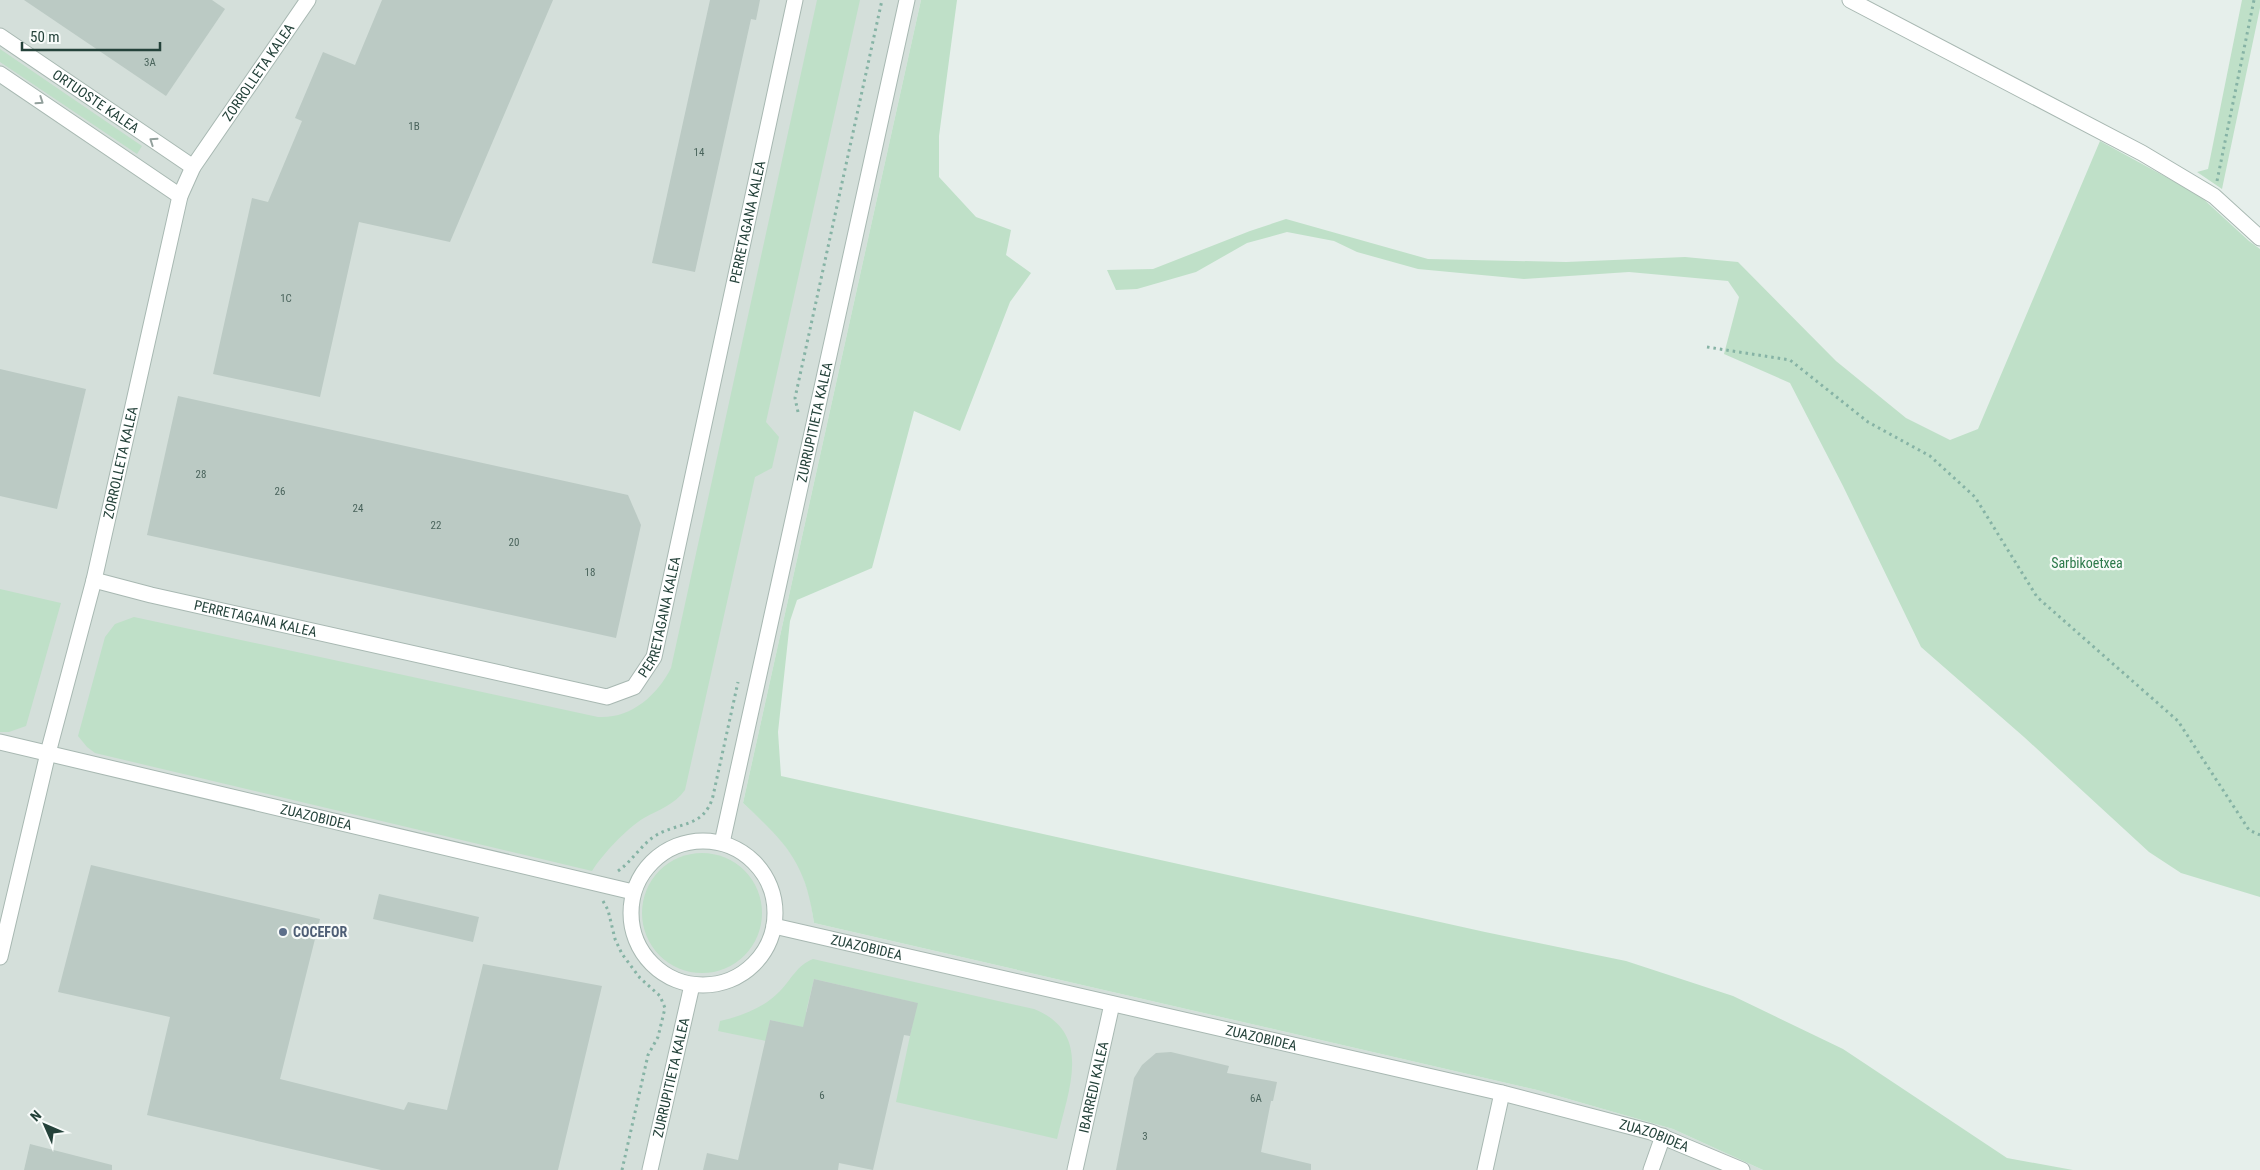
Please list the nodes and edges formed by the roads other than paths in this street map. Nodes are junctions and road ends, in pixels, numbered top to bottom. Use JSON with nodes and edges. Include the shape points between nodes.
{"nodes":[{"id":1,"x":308,"y":0,"type":"edge"},
{"id":2,"x":795,"y":0,"type":"edge"},
{"id":3,"x":907,"y":0,"type":"edge"},
{"id":4,"x":1850,"y":0,"type":"edge"},
{"id":5,"x":0,"y":36,"type":"edge"},
{"id":6,"x":0,"y":74,"type":"edge"},
{"id":7,"x":193,"y":167,"type":"junction"},
{"id":8,"x":180,"y":196,"type":"junction"},
{"id":9,"x":2260,"y":238,"type":"edge"},
{"id":10,"x":94,"y":580,"type":"junction"},
{"id":11,"x":0,"y":742,"type":"edge"},
{"id":12,"x":48,"y":753,"type":"junction"},
{"id":13,"x":722,"y":843,"type":"junction"},
{"id":14,"x":634,"y":892,"type":"junction"},
{"id":15,"x":774,"y":926,"type":"junction"},
{"id":16,"x":0,"y":957,"type":"edge"},
{"id":17,"x":692,"y":985,"type":"junction"},
{"id":18,"x":1112,"y":1004,"type":"junction"},
{"id":19,"x":1502,"y":1093,"type":"junction"},
{"id":20,"x":1662,"y":1136,"type":"junction"},
{"id":21,"x":650,"y":1170,"type":"edge"},
{"id":22,"x":1075,"y":1170,"type":"edge"},
{"id":23,"x":1485,"y":1170,"type":"edge"},
{"id":24,"x":1651,"y":1170,"type":"edge"},
{"id":25,"x":1740,"y":1170,"type":"edge"}],
"edges":[{"from":1,"to":7,"type":"street","name":"ZORROLLETA KALEA"},
{"from":2,"to":10,"type":"street","name":"PERRETAGANA KALEA","via":[[654,657],[634,687],[607,697]]},
{"from":3,"to":13,"type":"street","name":"ZURRUPITIETA KALEA"},
{"from":4,"to":9,"type":"street","via":[[2142,153],[2214,196]]},
{"from":7,"to":5,"type":"street","name":"ORTUOSTE KALEA","one_way":true},
{"from":6,"to":8,"type":"street","one_way":true},
{"from":7,"to":8,"type":"street","name":"ZORROLLETA KALEA"},
{"from":8,"to":10,"type":"street","name":"ZORROLLETA KALEA"},
{"from":10,"to":12,"type":"street","name":"ZORROLLETA KALEA"},
{"from":11,"to":12,"type":"street","name":"ZUAZOBIDEA"},
{"from":12,"to":14,"type":"street","name":"ZUAZOBIDEA"},
{"from":12,"to":16,"type":"street","name":"ZORROLLETA KALEA"},
{"from":13,"to":14,"type":"street","via":[[700,841],[678,846],[658,856],[643,872]]},
{"from":13,"to":15,"type":"street","via":[[753,861],[764,875],[772,891]]},
{"from":14,"to":17,"type":"street","via":[[630,910],[632,928],[642,952],[659,972]]},
{"from":15,"to":17,"type":"street","via":[[758,960],[745,972],[719,983]]},
{"from":15,"to":18,"type":"street","name":"ZUAZOBIDEA"},
{"from":17,"to":21,"type":"street","name":"ZURRUPITIETA KALEA"},
{"from":18,"to":19,"type":"street","name":"ZUAZOBIDEA"},
{"from":18,"to":22,"type":"street","name":"IBARREDI KALEA"},
{"from":19,"to":20,"type":"street","name":"ZUAZOBIDEA"},
{"from":19,"to":23,"type":"street"},
{"from":20,"to":24,"type":"street"},
{"from":20,"to":25,"type":"street","name":"ZUAZOBIDEA"}]}
